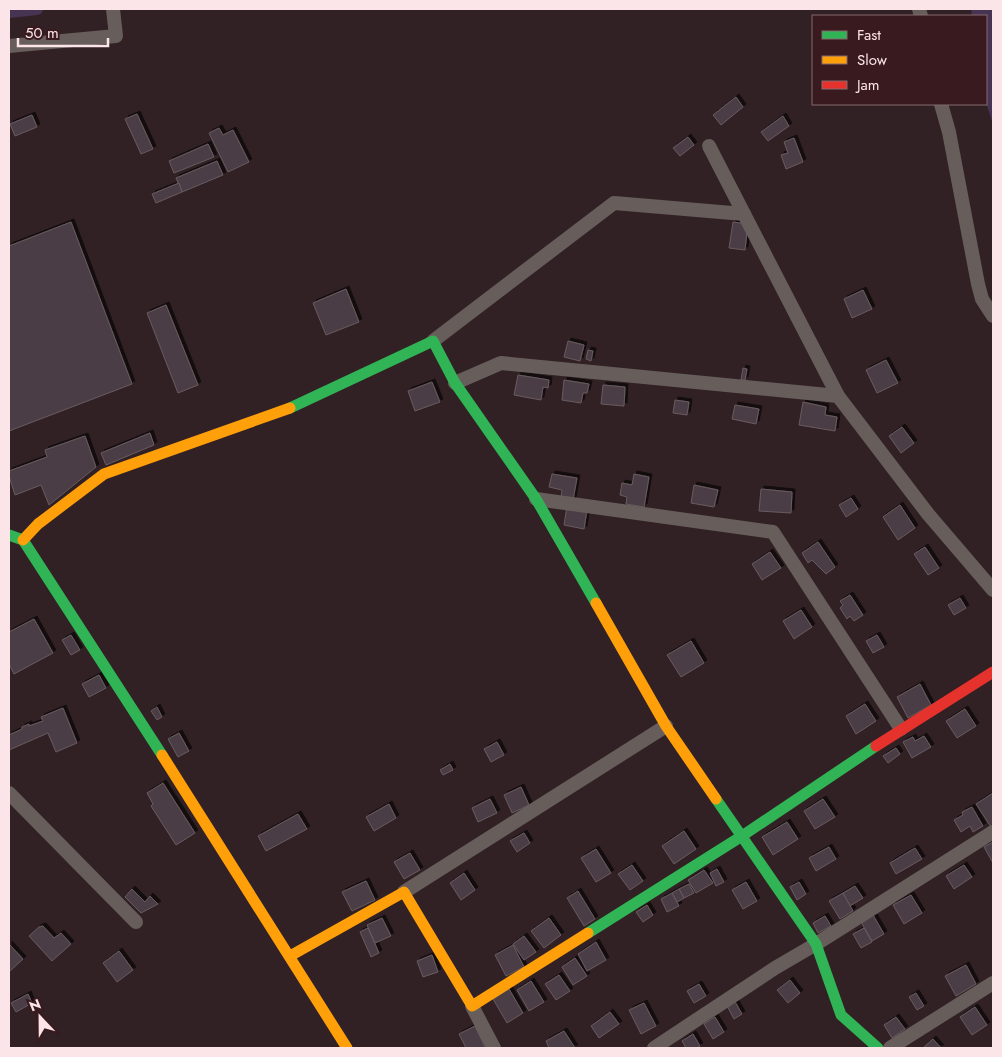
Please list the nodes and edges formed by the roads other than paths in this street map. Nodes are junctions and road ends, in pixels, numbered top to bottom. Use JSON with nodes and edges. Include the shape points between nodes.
{"nodes":[{"id":1,"x":113,"y":9,"type":"edge"},
{"id":2,"x":9,"y":46,"type":"edge"},
{"id":3,"x":941,"y":105,"type":"edge"},
{"id":4,"x":709,"y":146,"type":"dead end"},
{"id":5,"x":744,"y":214,"type":"junction"},
{"id":6,"x":993,"y":316,"type":"edge"},
{"id":7,"x":433,"y":341,"type":"junction"},
{"id":8,"x":455,"y":383,"type":"junction"},
{"id":9,"x":838,"y":396,"type":"junction"},
{"id":10,"x":536,"y":499,"type":"junction"},
{"id":11,"x":9,"y":535,"type":"edge"},
{"id":12,"x":22,"y":540,"type":"junction"},
{"id":13,"x":993,"y":590,"type":"edge"},
{"id":14,"x":993,"y":672,"type":"edge"},
{"id":15,"x":666,"y":726,"type":"junction"},
{"id":16,"x":901,"y":729,"type":"junction"},
{"id":17,"x":9,"y":793,"type":"edge"},
{"id":18,"x":993,"y":832,"type":"edge"},
{"id":19,"x":742,"y":836,"type":"junction"},
{"id":20,"x":404,"y":892,"type":"junction"},
{"id":21,"x":136,"y":922,"type":"dead end"},
{"id":22,"x":816,"y":944,"type":"junction"},
{"id":23,"x":290,"y":956,"type":"junction"},
{"id":24,"x":993,"y":983,"type":"edge"},
{"id":25,"x":472,"y":1006,"type":"junction"},
{"id":26,"x":347,"y":1048,"type":"edge"},
{"id":27,"x":494,"y":1048,"type":"edge"},
{"id":28,"x":654,"y":1048,"type":"edge"},
{"id":29,"x":878,"y":1048,"type":"edge"},
{"id":30,"x":890,"y":1048,"type":"edge"}],
"edges":[{"from":1,"to":2,"type":"street","via":[[116,36]]},
{"from":3,"to":6,"type":"street","via":[[978,284],[982,299]]},
{"from":4,"to":5,"type":"street"},
{"from":5,"to":7,"type":"street","via":[[614,203]]},
{"from":5,"to":9,"type":"street"},
{"from":7,"to":8,"type":"street"},
{"from":7,"to":12,"type":"street","via":[[295,406],[104,474]]},
{"from":8,"to":9,"type":"street","via":[[501,363]]},
{"from":8,"to":10,"type":"street"},
{"from":9,"to":13,"type":"street","via":[[928,514]]},
{"from":10,"to":15,"type":"street"},
{"from":10,"to":16,"type":"street","via":[[773,532]]},
{"from":11,"to":12,"type":"street"},
{"from":12,"to":23,"type":"street"},
{"from":14,"to":16,"type":"street"},
{"from":15,"to":19,"type":"street"},
{"from":15,"to":20,"type":"street"},
{"from":16,"to":19,"type":"street"},
{"from":17,"to":21,"type":"street"},
{"from":18,"to":22,"type":"street"},
{"from":19,"to":22,"type":"street"},
{"from":19,"to":25,"type":"street"},
{"from":20,"to":23,"type":"street"},
{"from":20,"to":25,"type":"street"},
{"from":22,"to":28,"type":"street"},
{"from":22,"to":29,"type":"street","via":[[841,1015]]},
{"from":23,"to":26,"type":"street"},
{"from":24,"to":30,"type":"street"},
{"from":25,"to":27,"type":"street"}]}
